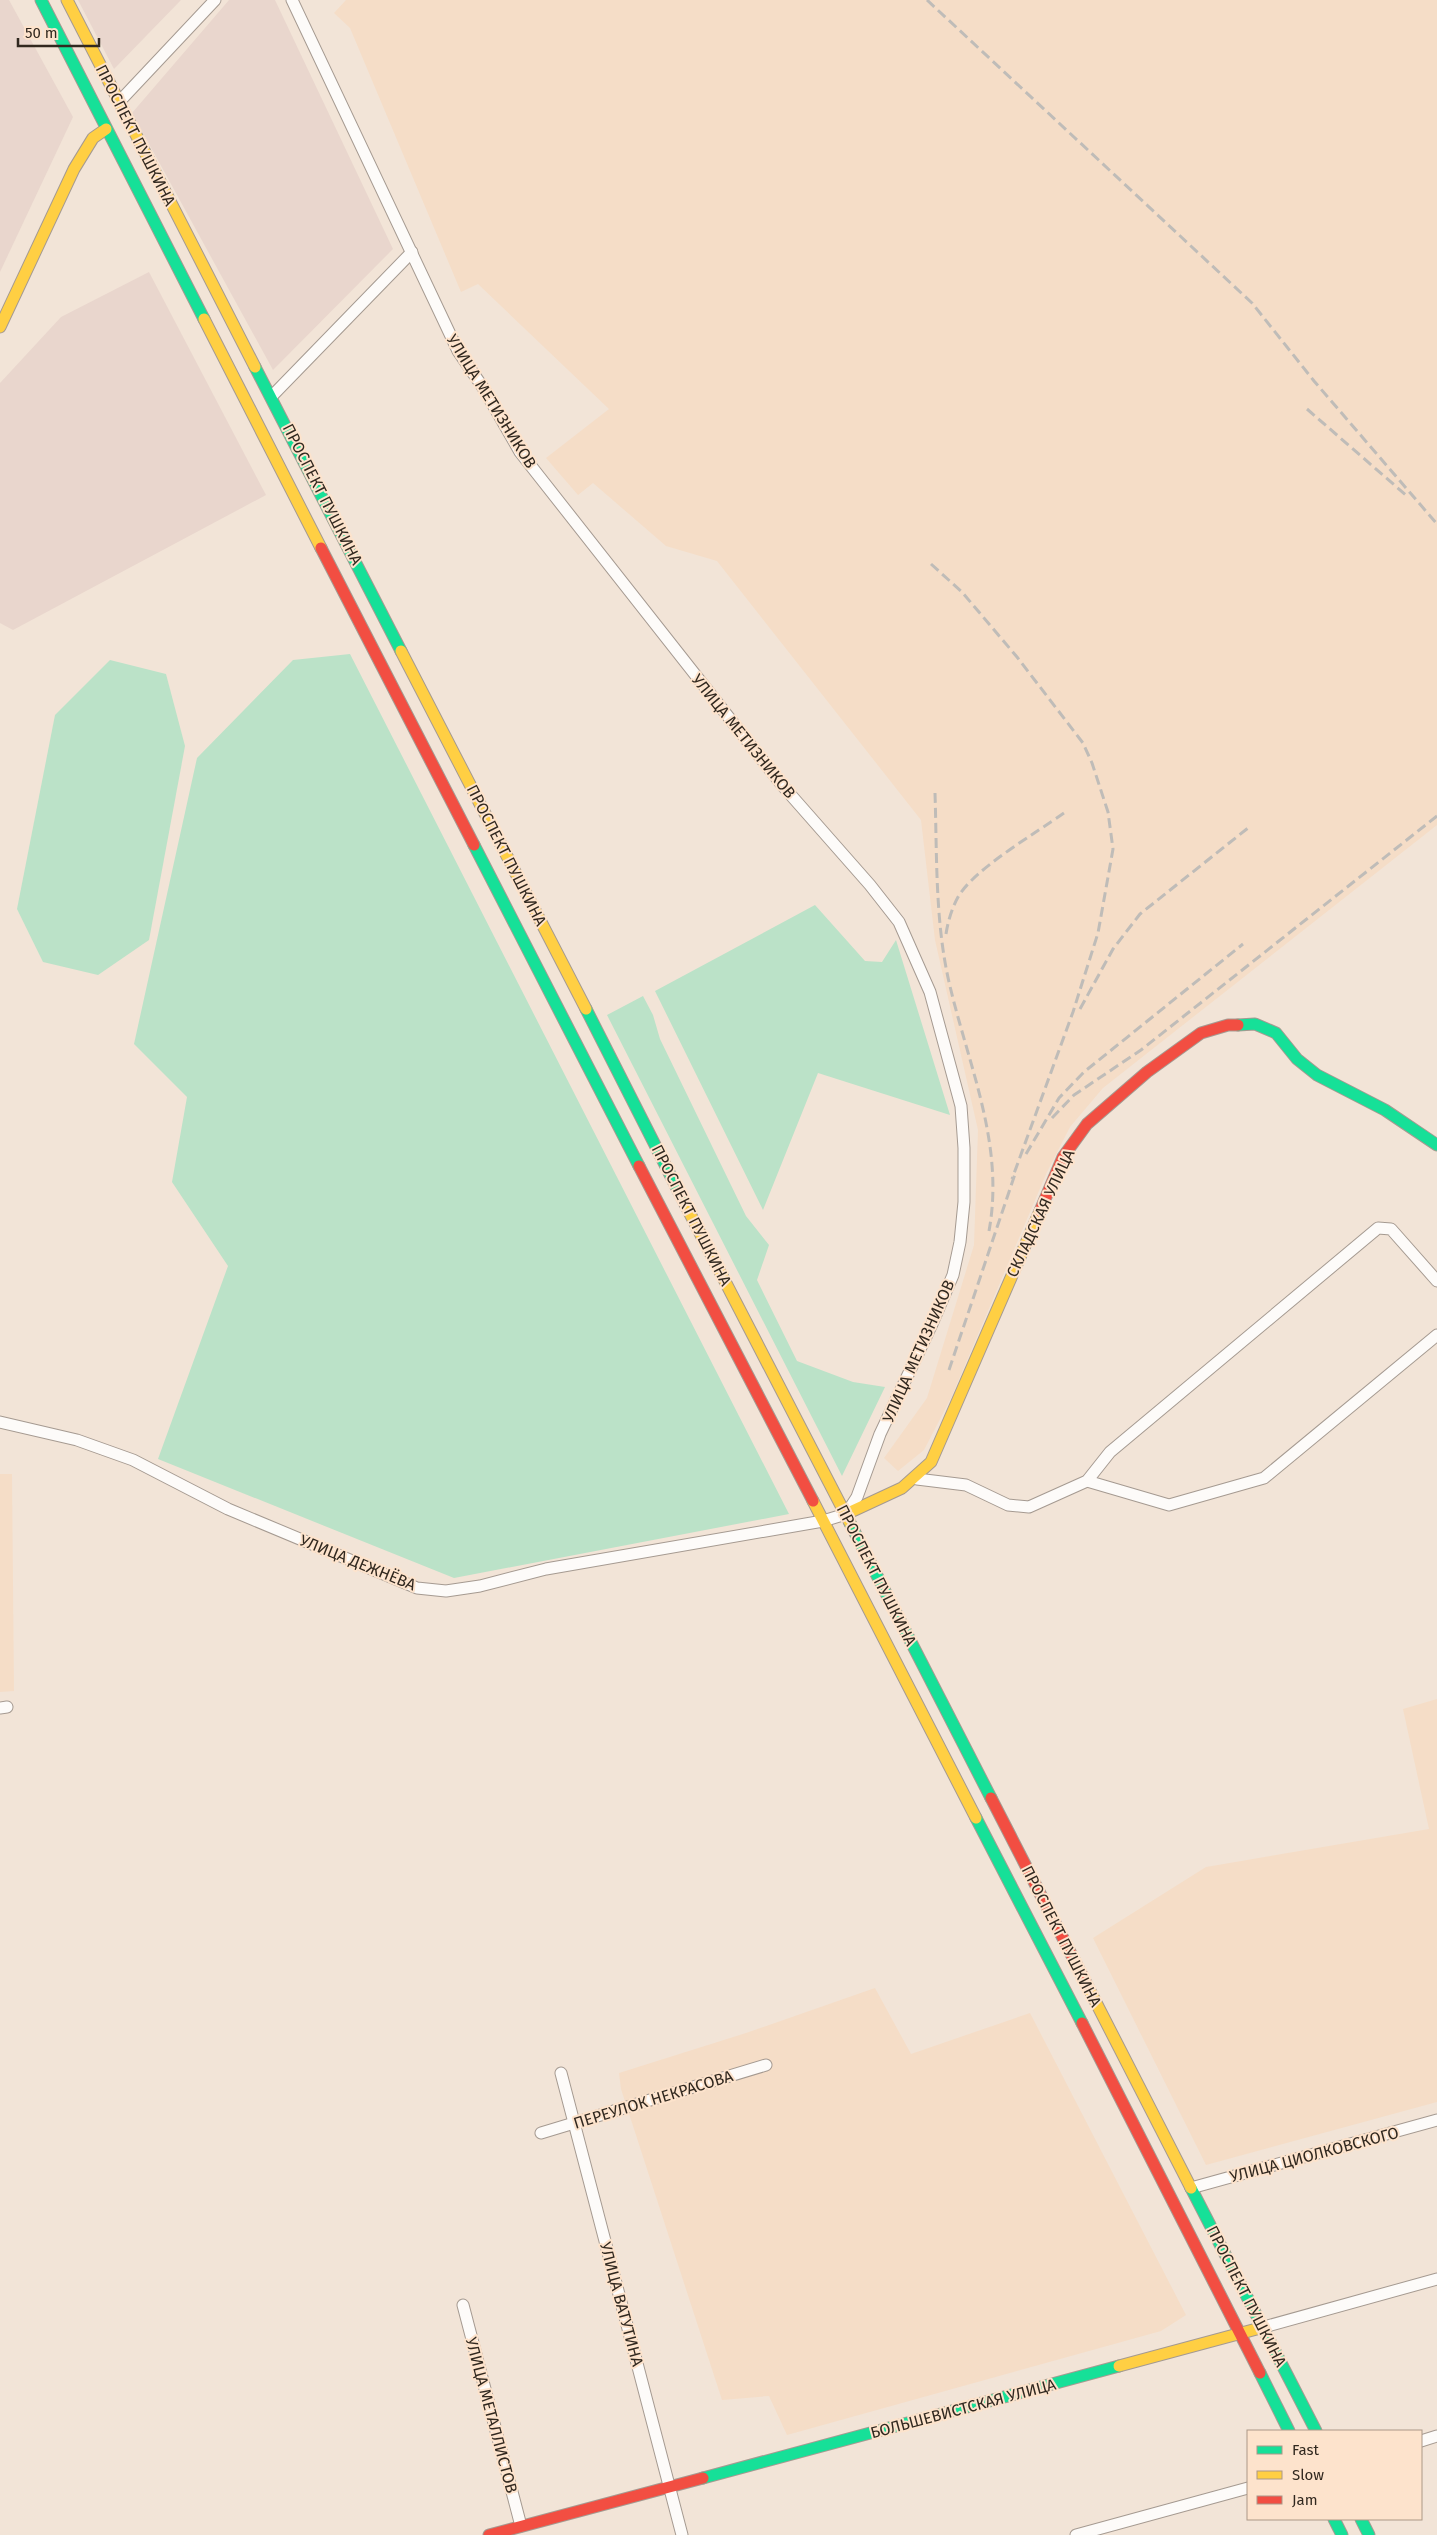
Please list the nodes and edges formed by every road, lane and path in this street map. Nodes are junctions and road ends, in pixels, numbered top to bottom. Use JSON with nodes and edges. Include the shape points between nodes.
{"nodes":[{"id":1,"x":41,"y":0,"type":"edge"},
{"id":2,"x":67,"y":0,"type":"edge"},
{"id":3,"x":215,"y":0,"type":"edge"},
{"id":4,"x":292,"y":0,"type":"edge"},
{"id":5,"x":119,"y":102,"type":"junction"},
{"id":6,"x":106,"y":129,"type":"junction"},
{"id":7,"x":412,"y":252,"type":"junction"},
{"id":8,"x":0,"y":327,"type":"edge"},
{"id":9,"x":272,"y":396,"type":"junction"},
{"id":10,"x":394,"y":634,"type":"junction"},
{"id":11,"x":371,"y":646,"type":"junction"},
{"id":12,"x":1437,"y":1144,"type":"edge"},
{"id":13,"x":1437,"y":1281,"type":"edge"},
{"id":14,"x":1437,"y":1335,"type":"edge"},
{"id":15,"x":0,"y":1422,"type":"edge"},
{"id":16,"x":917,"y":1479,"type":"junction"},
{"id":17,"x":1087,"y":1481,"type":"junction"},
{"id":18,"x":846,"y":1514,"type":"junction"},
{"id":19,"x":823,"y":1521,"type":"junction"},
{"id":20,"x":766,"y":2064,"type":"dead end"},
{"id":21,"x":561,"y":2073,"type":"dead end"},
{"id":22,"x":1437,"y":2120,"type":"edge"},
{"id":23,"x":575,"y":2124,"type":"junction"},
{"id":24,"x":541,"y":2133,"type":"dead end"},
{"id":25,"x":1191,"y":2188,"type":"junction"},
{"id":26,"x":1437,"y":2278,"type":"edge"},
{"id":27,"x":463,"y":2305,"type":"dead end"},
{"id":28,"x":1264,"y":2327,"type":"junction"},
{"id":29,"x":1240,"y":2334,"type":"junction"},
{"id":30,"x":1288,"y":2430,"type":"edge"},
{"id":31,"x":1316,"y":2430,"type":"edge"},
{"id":32,"x":1437,"y":2436,"type":"edge"},
{"id":33,"x":1422,"y":2441,"type":"edge"},
{"id":34,"x":669,"y":2487,"type":"junction"},
{"id":35,"x":1247,"y":2488,"type":"edge"},
{"id":36,"x":1334,"y":2520,"type":"edge"},
{"id":37,"x":1362,"y":2520,"type":"edge"},
{"id":38,"x":520,"y":2526,"type":"junction"},
{"id":39,"x":489,"y":2535,"type":"edge"},
{"id":40,"x":682,"y":2535,"type":"edge"},
{"id":41,"x":1076,"y":2535,"type":"edge"},
{"id":42,"x":1342,"y":2535,"type":"edge"},
{"id":43,"x":1369,"y":2535,"type":"edge"}],
"edges":[{"from":1,"to":6,"type":"main road","name":"ПРОСПЕКТ ПУШКИНА"},
{"from":2,"to":5,"type":"main road","name":"ПРОСПЕКТ ПУШКИНА"},
{"from":3,"to":5,"type":"street"},
{"from":4,"to":7,"type":"street","name":"УЛИЦА МЕТИЗНИКОВ"},
{"from":5,"to":9,"type":"main road","name":"ПРОСПЕКТ ПУШКИНА"},
{"from":6,"to":8,"type":"main road","via":[[93,138],[74,169]]},
{"from":6,"to":11,"type":"main road","name":"ПРОСПЕКТ ПУШКИНА"},
{"from":7,"to":9,"type":"street"},
{"from":7,"to":18,"type":"street","name":"УЛИЦА МЕТИЗНИКОВ","via":[[458,351],[520,452],[782,785],[899,922],[930,992],[961,1106],[964,1202],[960,1242],[952,1275],[932,1324],[880,1434],[857,1497]]},
{"from":9,"to":10,"type":"main road","name":"ПРОСПЕКТ ПУШКИНА"},
{"from":10,"to":11,"type":"main road"},
{"from":10,"to":18,"type":"main road","name":"ПРОСПЕКТ ПУШКИНА"},
{"from":11,"to":19,"type":"main road","name":"ПРОСПЕКТ ПУШКИНА"},
{"from":12,"to":16,"type":"main road","name":"СКЛАДСКАЯ УЛИЦА","via":[[1385,1110],[1317,1075],[1297,1060],[1276,1033],[1255,1024],[1228,1025],[1201,1033],[1147,1072],[1087,1124],[1063,1157],[931,1462]]},
{"from":13,"to":17,"type":"street","via":[[1391,1229],[1373,1230],[1110,1452]]},
{"from":14,"to":17,"type":"street","via":[[1264,1478],[1169,1505]]},
{"from":15,"to":19,"type":"street","name":"УЛИЦА ДЕЖНЁВА","via":[[77,1440],[133,1460],[228,1509],[417,1588],[446,1591],[546,1569]]},
{"from":16,"to":17,"type":"street","via":[[966,1485],[1008,1505],[1029,1507]]},
{"from":16,"to":18,"type":"main road","name":"СКЛАДСКАЯ УЛИЦА","via":[[894,1494]]},
{"from":18,"to":19,"type":"street","name":"УЛИЦА ДЕЖНЁВА"},
{"from":18,"to":25,"type":"main road","name":"ПРОСПЕКТ ПУШКИНА"},
{"from":19,"to":29,"type":"main road","name":"ПРОСПЕКТ ПУШКИНА"},
{"from":20,"to":23,"type":"street","name":"ПЕРЕУЛОК НЕКРАСОВА"},
{"from":21,"to":23,"type":"street","name":"УЛИЦА ВАТУТИНА"},
{"from":22,"to":25,"type":"street","name":"УЛИЦА ЦИОЛКОВСКОГО"},
{"from":23,"to":24,"type":"street","name":"ПЕРЕУЛОК НЕКРАСОВА"},
{"from":23,"to":34,"type":"street","name":"УЛИЦА ВАТУТИНА"},
{"from":25,"to":28,"type":"main road","name":"ПРОСПЕКТ ПУШКИНА"},
{"from":26,"to":28,"type":"street","name":"БОЛЬШЕВИСТСКАЯ УЛИЦА"},
{"from":27,"to":38,"type":"street","name":"УЛИЦА МЕТАЛЛИСТОВ"},
{"from":28,"to":29,"type":"main road","name":"БОЛЬШЕВИСТСКАЯ УЛИЦА"},
{"from":28,"to":31,"type":"main road","name":"ПРОСПЕКТ ПУШКИНА"},
{"from":29,"to":30,"type":"main road","name":"ПРОСПЕКТ ПУШКИНА"},
{"from":29,"to":34,"type":"main road","name":"БОЛЬШЕВИСТСКАЯ УЛИЦА"},
{"from":32,"to":33,"type":"street"},
{"from":34,"to":38,"type":"main road","name":"БОЛЬШЕВИСТСКАЯ УЛИЦА"},
{"from":34,"to":40,"type":"street","name":"УЛИЦА ВАТУТИНА"},
{"from":35,"to":41,"type":"street"},
{"from":36,"to":42,"type":"main road"},
{"from":37,"to":43,"type":"main road"},
{"from":38,"to":39,"type":"main road","name":"БОЛЬШЕВИСТСКАЯ УЛИЦА"}]}
